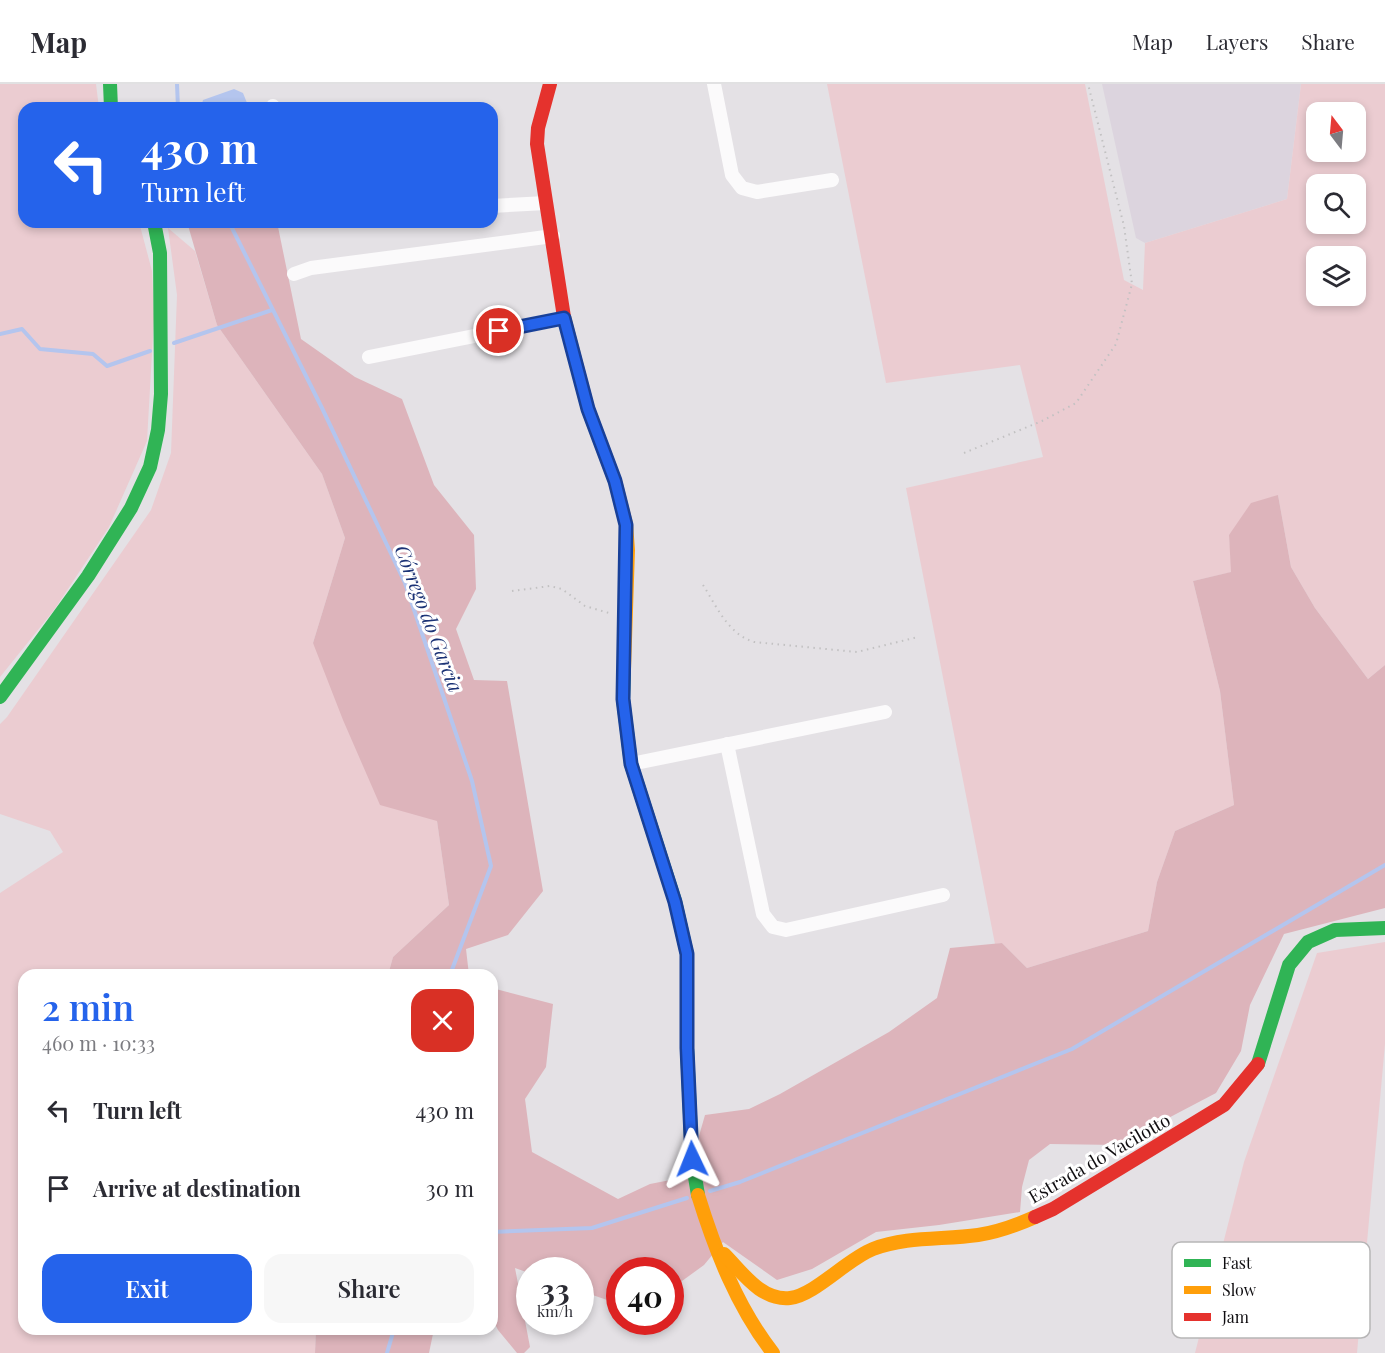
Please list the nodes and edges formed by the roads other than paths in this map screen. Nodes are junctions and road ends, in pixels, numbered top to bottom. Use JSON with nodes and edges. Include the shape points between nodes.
{"nodes":[{"id":1,"x":110,"y":84,"type":"edge"},
{"id":2,"x":550,"y":84,"type":"edge"},
{"id":3,"x":714,"y":84,"type":"edge"},
{"id":4,"x":111,"y":102,"type":"edge"},
{"id":5,"x":832,"y":180,"type":"dead end"},
{"id":6,"x":546,"y":203,"type":"junction"},
{"id":7,"x":498,"y":206,"type":"edge"},
{"id":8,"x":155,"y":228,"type":"edge"},
{"id":9,"x":553,"y":236,"type":"junction"},
{"id":10,"x":294,"y":274,"type":"dead end"},
{"id":11,"x":564,"y":318,"type":"junction"},
{"id":12,"x":369,"y":357,"type":"dead end"},
{"id":13,"x":0,"y":697,"type":"edge"},
{"id":14,"x":885,"y":712,"type":"dead end"},
{"id":15,"x":727,"y":744,"type":"junction"},
{"id":16,"x":631,"y":764,"type":"junction"},
{"id":17,"x":943,"y":896,"type":"dead end"},
{"id":18,"x":1385,"y":928,"type":"edge"},
{"id":19,"x":719,"y":1249,"type":"junction"},
{"id":20,"x":773,"y":1353,"type":"edge"}],
"edges":[{"from":1,"to":4,"type":"street"},
{"from":2,"to":6,"type":"street","via":[[537,144]]},
{"from":3,"to":5,"type":"street","via":[[732,175],[742,188],[757,192]]},
{"from":6,"to":7,"type":"street"},
{"from":6,"to":9,"type":"street"},
{"from":8,"to":13,"type":"street","via":[[160,253],[161,394],[150,466],[131,508],[88,576]]},
{"from":9,"to":10,"type":"street","via":[[311,268]]},
{"from":9,"to":11,"type":"street"},
{"from":11,"to":12,"type":"street"},
{"from":11,"to":16,"type":"street","via":[[595,432],[623,508],[627,550],[623,699]]},
{"from":14,"to":15,"type":"street"},
{"from":15,"to":16,"type":"street"},
{"from":15,"to":17,"type":"street","via":[[763,914],[773,927],[786,930]]},
{"from":16,"to":19,"type":"street","via":[[675,902],[687,954],[692,1159],[706,1220]]},
{"from":18,"to":19,"type":"street","name":"Estrada do Vacilotto","via":[[1335,930],[1308,942],[1289,965],[1258,1064],[1224,1105],[1053,1209],[1017,1225],[979,1235],[917,1239],[873,1249],[852,1259],[806,1293],[791,1298],[776,1298],[762,1292]]},
{"from":19,"to":20,"type":"street","via":[[738,1299]]}]}
